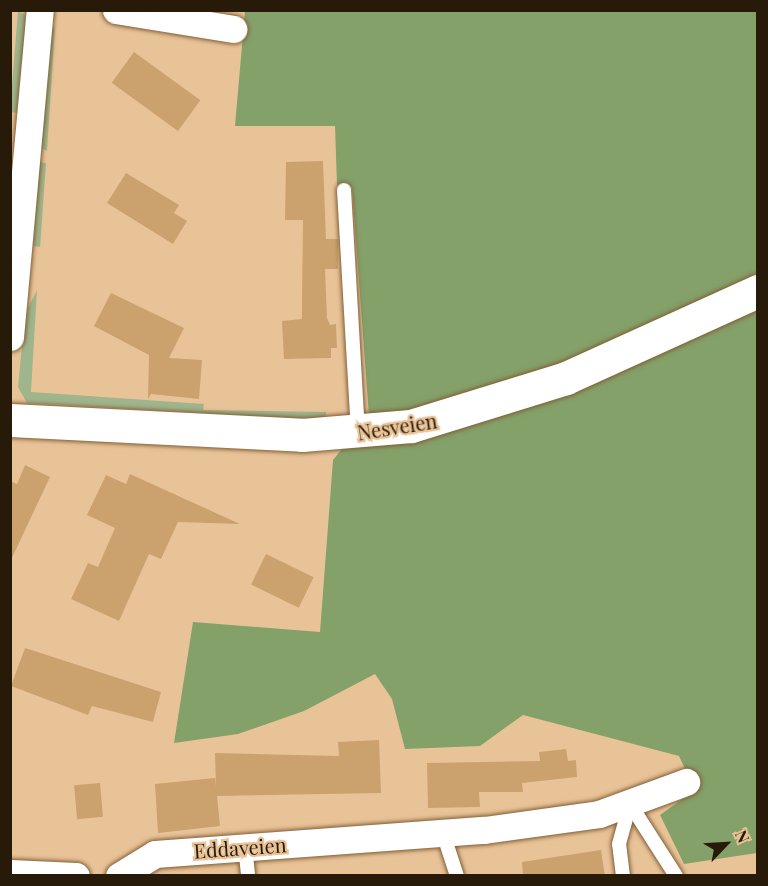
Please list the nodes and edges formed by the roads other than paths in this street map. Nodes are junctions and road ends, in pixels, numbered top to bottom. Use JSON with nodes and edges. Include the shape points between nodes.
{"nodes":[{"id":1,"x":40,"y":10,"type":"edge"},
{"id":2,"x":116,"y":10,"type":"edge"},
{"id":3,"x":233,"y":29,"type":"dead end"},
{"id":4,"x":344,"y":190,"type":"dead end"},
{"id":5,"x":758,"y":291,"type":"edge"},
{"id":6,"x":10,"y":337,"type":"edge"},
{"id":7,"x":10,"y":420,"type":"edge"},
{"id":8,"x":358,"y":433,"type":"junction"},
{"id":9,"x":686,"y":782,"type":"dead end"},
{"id":10,"x":630,"y":804,"type":"junction"},
{"id":11,"x":443,"y":833,"type":"junction"},
{"id":12,"x":245,"y":846,"type":"junction"},
{"id":13,"x":10,"y":873,"type":"edge"},
{"id":14,"x":76,"y":876,"type":"edge"},
{"id":15,"x":119,"y":876,"type":"edge"},
{"id":16,"x":248,"y":876,"type":"edge"},
{"id":17,"x":457,"y":876,"type":"edge"},
{"id":18,"x":623,"y":876,"type":"edge"},
{"id":19,"x":676,"y":876,"type":"edge"}],
"edges":[{"from":1,"to":6,"type":"street"},
{"from":2,"to":3,"type":"street"},
{"from":4,"to":8,"type":"lane"},
{"from":5,"to":8,"type":"main road","name":"Nesveien","via":[[566,378],[483,408]]},
{"from":7,"to":8,"type":"main road","name":"Nesveien","via":[[302,435]]},
{"from":9,"to":10,"type":"street","name":"Eddaveien"},
{"from":10,"to":11,"type":"street","name":"Eddaveien","via":[[599,814]]},
{"from":10,"to":18,"type":"lane","via":[[619,843]]},
{"from":10,"to":19,"type":"lane"},
{"from":11,"to":12,"type":"street","name":"Eddaveien"},
{"from":11,"to":17,"type":"lane"},
{"from":12,"to":15,"type":"street","name":"Eddaveien","via":[[155,854]]},
{"from":12,"to":16,"type":"lane"},
{"from":13,"to":14,"type":"street"}]}
